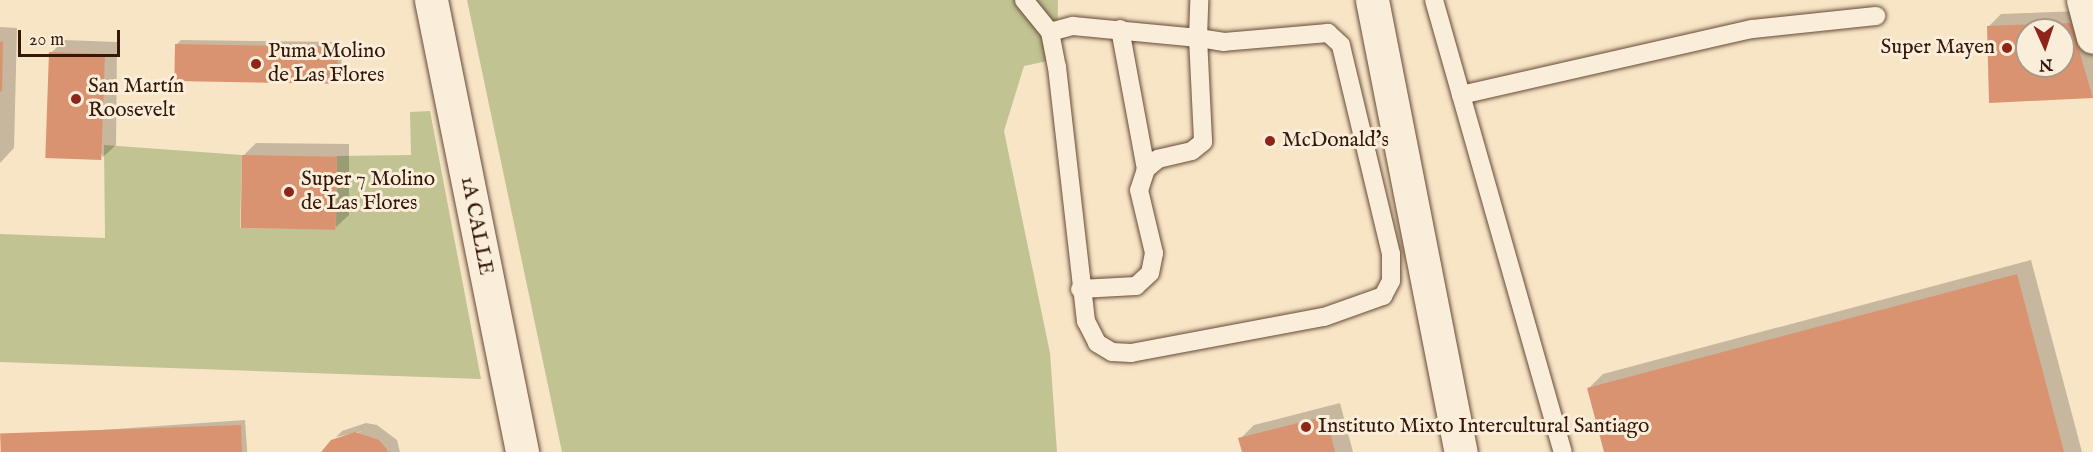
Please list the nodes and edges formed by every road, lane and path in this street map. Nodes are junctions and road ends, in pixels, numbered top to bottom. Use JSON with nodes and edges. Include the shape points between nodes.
{"nodes":[{"id":1,"x":431,"y":0,"type":"edge"},
{"id":2,"x":1024,"y":0,"type":"edge"},
{"id":3,"x":1199,"y":0,"type":"edge"},
{"id":4,"x":1372,"y":0,"type":"edge"},
{"id":5,"x":1434,"y":0,"type":"edge"},
{"id":6,"x":2083,"y":0,"type":"edge"},
{"id":7,"x":1876,"y":16,"type":"dead end"},
{"id":8,"x":1120,"y":29,"type":"junction"},
{"id":9,"x":1050,"y":32,"type":"junction"},
{"id":10,"x":2093,"y":37,"type":"edge"},
{"id":11,"x":1198,"y":38,"type":"junction"},
{"id":12,"x":1461,"y":94,"type":"junction"},
{"id":13,"x":1146,"y":169,"type":"junction"},
{"id":14,"x":1080,"y":289,"type":"junction"},
{"id":15,"x":522,"y":452,"type":"edge"},
{"id":16,"x":1461,"y":452,"type":"edge"},
{"id":17,"x":1563,"y":452,"type":"edge"}],
"edges":[{"from":1,"to":15,"type":"street","name":"1A CALLE"},
{"from":2,"to":9,"type":"lane"},
{"from":3,"to":11,"type":"lane"},
{"from":4,"to":16,"type":"street"},
{"from":5,"to":12,"type":"lane"},
{"from":6,"to":10,"type":"street"},
{"from":7,"to":12,"type":"lane","via":[[1752,29]]},
{"from":8,"to":9,"type":"lane","via":[[1073,26]]},
{"from":8,"to":11,"type":"lane"},
{"from":8,"to":13,"type":"lane"},
{"from":9,"to":14,"type":"lane"},
{"from":11,"to":13,"type":"lane","via":[[1203,142],[1192,151],[1158,159]]},
{"from":11,"to":14,"type":"lane","via":[[1224,42],[1328,33],[1341,45],[1391,254],[1391,281],[1383,296],[1324,317],[1131,353],[1112,352],[1098,343],[1086,321]]},
{"from":12,"to":17,"type":"lane"},
{"from":13,"to":14,"type":"lane","via":[[1139,190],[1154,253],[1150,273],[1136,286]]}]}
